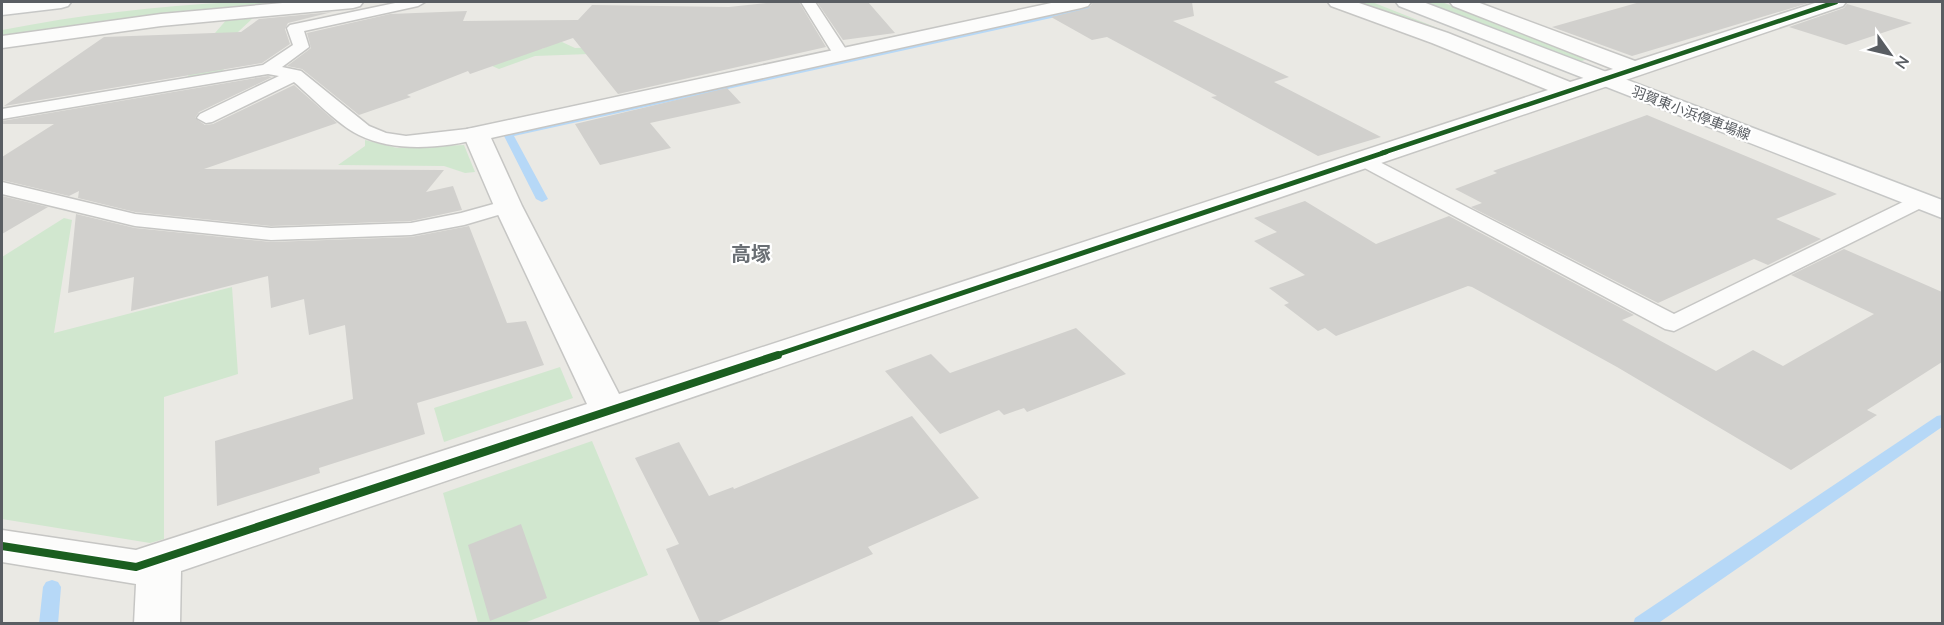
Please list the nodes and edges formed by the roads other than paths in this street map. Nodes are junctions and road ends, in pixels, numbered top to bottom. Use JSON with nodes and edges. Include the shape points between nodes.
{"nodes":[{"id":1,"x":61,"y":2,"type":"edge"},
{"id":2,"x":164,"y":2,"type":"edge"},
{"id":3,"x":353,"y":2,"type":"edge"},
{"id":4,"x":418,"y":2,"type":"edge"},
{"id":5,"x":808,"y":2,"type":"edge"},
{"id":6,"x":1081,"y":2,"type":"edge"},
{"id":7,"x":1338,"y":2,"type":"edge"},
{"id":8,"x":1406,"y":2,"type":"edge"},
{"id":9,"x":1460,"y":2,"type":"edge"},
{"id":10,"x":1836,"y":2,"type":"edge"},
{"id":11,"x":2,"y":9,"type":"edge"},
{"id":12,"x":2,"y":26,"type":"edge"},
{"id":13,"x":2,"y":42,"type":"edge"},
{"id":14,"x":841,"y":54,"type":"junction"},
{"id":15,"x":268,"y":69,"type":"junction"},
{"id":16,"x":1634,"y":69,"type":"junction"},
{"id":17,"x":295,"y":75,"type":"junction"},
{"id":18,"x":1604,"y":79,"type":"junction"},
{"id":19,"x":1571,"y":91,"type":"junction"},
{"id":20,"x":2,"y":114,"type":"edge"},
{"id":21,"x":206,"y":118,"type":"dead end"},
{"id":22,"x":476,"y":134,"type":"junction"},
{"id":23,"x":1366,"y":161,"type":"junction"},
{"id":24,"x":2,"y":188,"type":"edge"},
{"id":25,"x":1920,"y":201,"type":"junction"},
{"id":26,"x":508,"y":206,"type":"junction"},
{"id":27,"x":1942,"y":210,"type":"edge"},
{"id":28,"x":609,"y":411,"type":"junction"},
{"id":29,"x":2,"y":546,"type":"edge"},
{"id":30,"x":159,"y":561,"type":"junction"},
{"id":31,"x":157,"y":624,"type":"edge"}],
"edges":[{"from":1,"to":11,"type":"street"},
{"from":2,"to":12,"type":"street","via":[[62,14]]},
{"from":3,"to":13,"type":"street","via":[[161,20]]},
{"from":4,"to":15,"type":"lane","via":[[295,28],[301,46]]},
{"from":5,"to":14,"type":"lane"},
{"from":6,"to":14,"type":"street"},
{"from":7,"to":19,"type":"street"},
{"from":8,"to":18,"type":"street","name":"羽賀東小浜停車場線"},
{"from":9,"to":16,"type":"street"},
{"from":10,"to":16,"type":"street"},
{"from":14,"to":22,"type":"street"},
{"from":15,"to":17,"type":"lane"},
{"from":15,"to":20,"type":"lane"},
{"from":16,"to":18,"type":"street"},
{"from":17,"to":21,"type":"lane"},
{"from":17,"to":22,"type":"lane","via":[[363,130],[382,138],[406,142]]},
{"from":18,"to":19,"type":"street"},
{"from":18,"to":25,"type":"street","name":"羽賀東小浜停車場線"},
{"from":19,"to":23,"type":"street"},
{"from":22,"to":26,"type":"street"},
{"from":23,"to":25,"type":"lane","via":[[1674,324]]},
{"from":23,"to":28,"type":"street"},
{"from":24,"to":26,"type":"lane","via":[[135,220],[271,234],[411,229]]},
{"from":25,"to":27,"type":"street","name":"羽賀東小浜停車場線"},
{"from":26,"to":28,"type":"street"},
{"from":28,"to":30,"type":"street"},
{"from":29,"to":30,"type":"street","via":[[136,567]]},
{"from":30,"to":31,"type":"street"}]}
